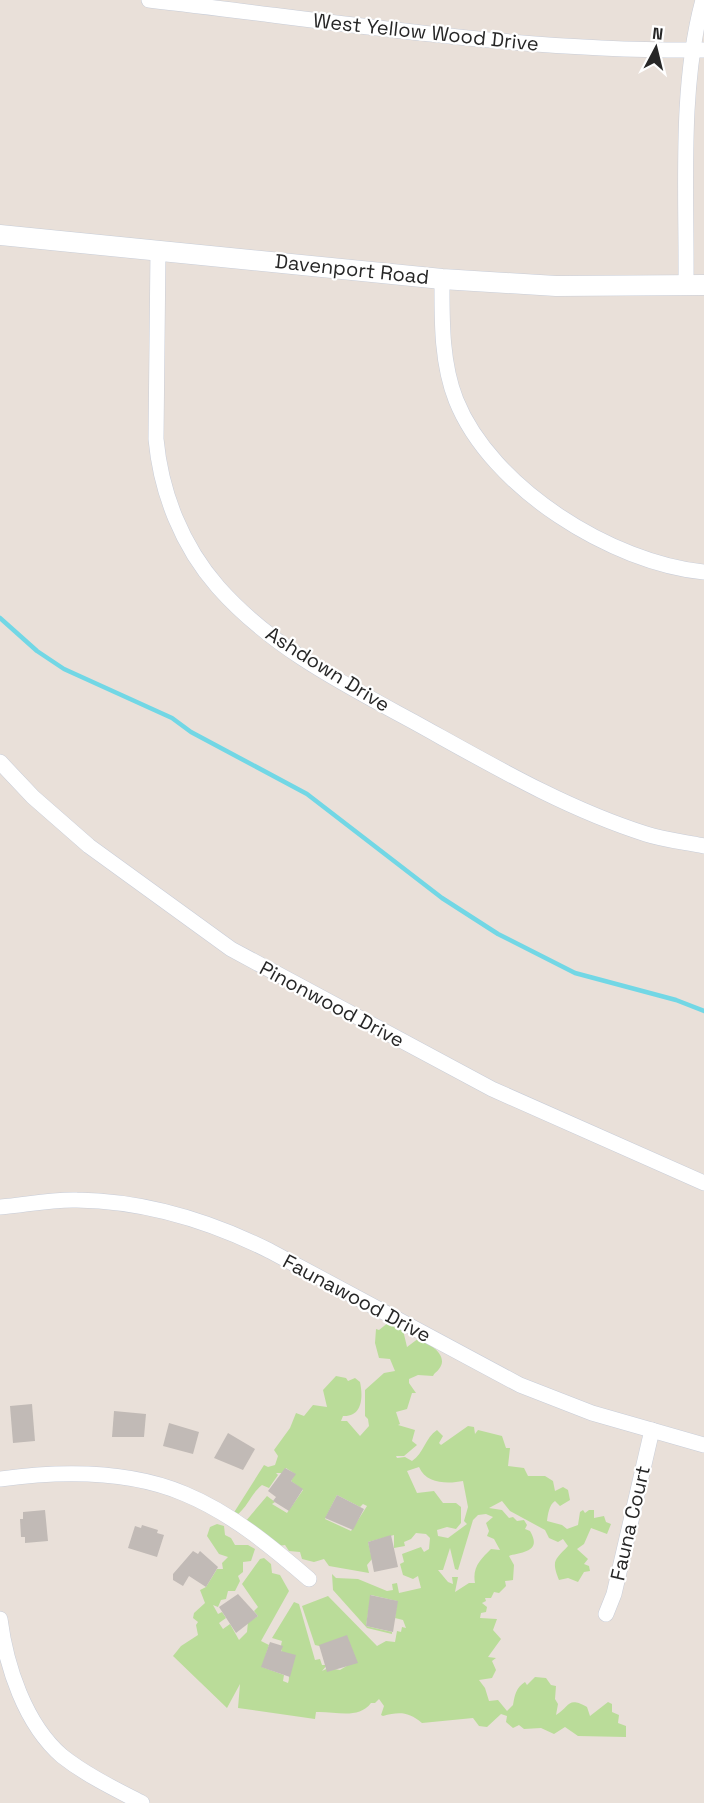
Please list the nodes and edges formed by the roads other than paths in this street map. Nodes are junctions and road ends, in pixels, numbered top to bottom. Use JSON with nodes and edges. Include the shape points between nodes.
{"nodes":[{"id":1,"x":149,"y":0,"type":"edge"},
{"id":2,"x":703,"y":0,"type":"edge"},
{"id":3,"x":228,"y":5,"type":"edge"},
{"id":4,"x":699,"y":50,"type":"edge"},
{"id":5,"x":0,"y":235,"type":"edge"},
{"id":6,"x":158,"y":250,"type":"junction"},
{"id":7,"x":442,"y":279,"type":"junction"},
{"id":8,"x":695,"y":285,"type":"edge"},
{"id":9,"x":704,"y":572,"type":"edge"},
{"id":10,"x":0,"y":762,"type":"edge"},
{"id":11,"x":704,"y":846,"type":"edge"},
{"id":12,"x":704,"y":1183,"type":"edge"},
{"id":13,"x":0,"y":1207,"type":"edge"},
{"id":14,"x":652,"y":1430,"type":"junction"},
{"id":15,"x":704,"y":1445,"type":"edge"},
{"id":16,"x":0,"y":1479,"type":"edge"},
{"id":17,"x":309,"y":1579,"type":"dead end"},
{"id":18,"x":606,"y":1614,"type":"dead end"},
{"id":19,"x":0,"y":1619,"type":"edge"},
{"id":20,"x":142,"y":1803,"type":"edge"}],
"edges":[{"from":1,"to":3,"type":"street","name":"West Yellow Wood Drive"},
{"from":2,"to":4,"type":"street"},
{"from":3,"to":4,"type":"street","name":"West Yellow Wood Drive","via":[[490,40],[591,48]]},
{"from":4,"to":8,"type":"street","via":[[687,159]]},
{"from":5,"to":6,"type":"street","name":"Davenport Road"},
{"from":6,"to":7,"type":"street","name":"Davenport Road"},
{"from":6,"to":11,"type":"street","name":"Ashdown Drive","via":[[158,462],[175,518],[216,585],[284,647],[514,777],[597,817],[648,835]]},
{"from":7,"to":8,"type":"street","name":"Davenport Road","via":[[556,286]]},
{"from":7,"to":9,"type":"street","via":[[448,375],[456,400],[487,452],[533,496],[596,537],[641,556]]},
{"from":10,"to":12,"type":"street","name":"Pinonwood Drive","via":[[89,846],[231,949],[492,1089]]},
{"from":13,"to":14,"type":"street","name":"Faunawood Drive","via":[[76,1200],[156,1209],[195,1218],[270,1251],[520,1385],[592,1413]]},
{"from":14,"to":15,"type":"street","name":"Faunawood Drive"},
{"from":14,"to":18,"type":"street","name":"Fauna Court"},
{"from":16,"to":17,"type":"street","via":[[72,1474],[162,1486],[217,1510]]},
{"from":19,"to":20,"type":"street","via":[[12,1671],[40,1731],[63,1756]]}]}
